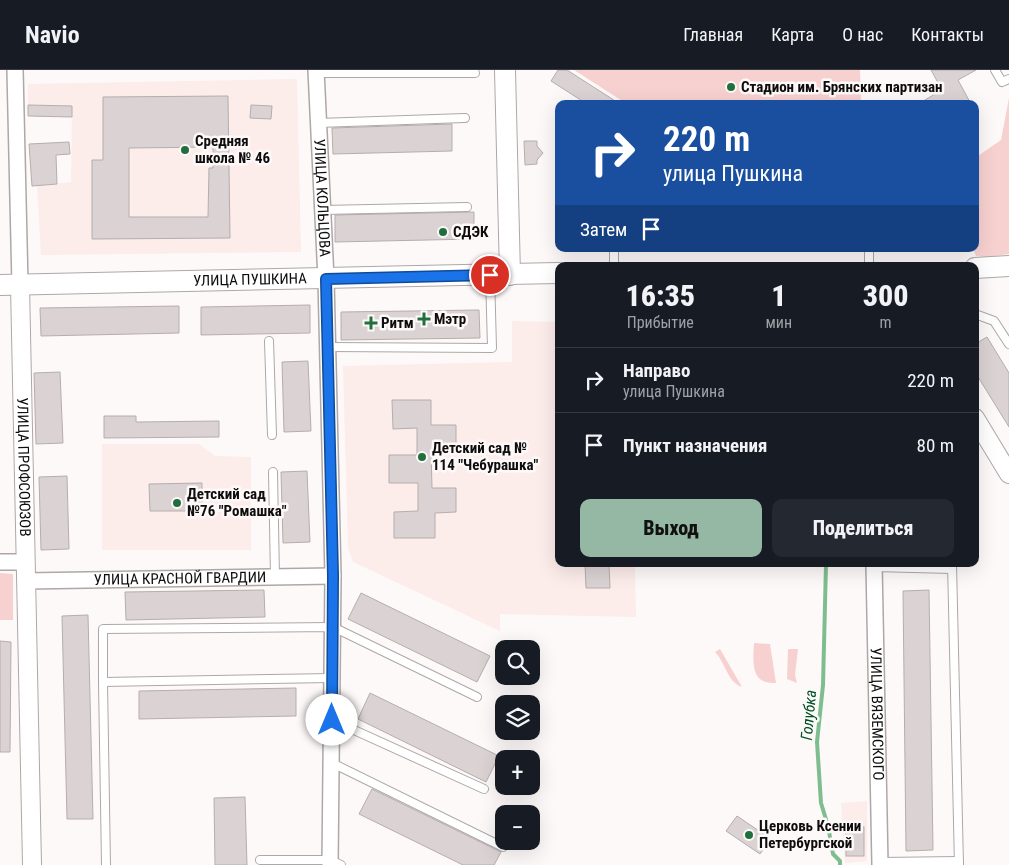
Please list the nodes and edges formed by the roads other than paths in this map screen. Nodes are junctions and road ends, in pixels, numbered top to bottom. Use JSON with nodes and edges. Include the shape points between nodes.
{"nodes":[{"id":1,"x":15,"y":70,"type":"edge"},
{"id":2,"x":505,"y":70,"type":"edge"},
{"id":3,"x":995,"y":70,"type":"edge"},
{"id":4,"x":316,"y":71,"type":"edge"},
{"id":5,"x":475,"y":73,"type":"dead end"},
{"id":6,"x":1009,"y":79,"type":"edge"},
{"id":7,"x":465,"y":118,"type":"dead end"},
{"id":8,"x":318,"y":123,"type":"junction"},
{"id":9,"x":467,"y":207,"type":"dead end"},
{"id":10,"x":322,"y":210,"type":"junction"},
{"id":11,"x":1009,"y":266,"type":"edge"},
{"id":12,"x":979,"y":268,"type":"edge"},
{"id":13,"x":555,"y":273,"type":"edge"},
{"id":14,"x":490,"y":275,"type":"junction"},
{"id":15,"x":510,"y":275,"type":"junction"},
{"id":16,"x":326,"y":279,"type":"junction"},
{"id":17,"x":0,"y":285,"type":"edge"},
{"id":18,"x":20,"y":285,"type":"junction"},
{"id":19,"x":979,"y":315,"type":"edge"},
{"id":20,"x":269,"y":341,"type":"dead end"},
{"id":21,"x":1009,"y":344,"type":"edge"},
{"id":22,"x":327,"y":347,"type":"junction"},
{"id":23,"x":979,"y":425,"type":"edge"},
{"id":24,"x":272,"y":436,"type":"dead end"},
{"id":25,"x":273,"y":472,"type":"dead end"},
{"id":26,"x":1009,"y":474,"type":"edge"},
{"id":27,"x":0,"y":562,"type":"edge"},
{"id":28,"x":26,"y":562,"type":"junction"},
{"id":29,"x":874,"y":567,"type":"edge"},
{"id":30,"x":952,"y":567,"type":"edge"},
{"id":31,"x":333,"y":576,"type":"junction"},
{"id":32,"x":275,"y":577,"type":"junction"},
{"id":33,"x":26,"y":581,"type":"junction"},
{"id":34,"x":333,"y":628,"type":"junction"},
{"id":35,"x":332,"y":678,"type":"junction"},
{"id":36,"x":103,"y":682,"type":"junction"},
{"id":37,"x":477,"y":697,"type":"dead end"},
{"id":38,"x":332,"y":720,"type":"junction"},
{"id":39,"x":332,"y":762,"type":"junction"},
{"id":40,"x":484,"y":789,"type":"dead end"},
{"id":41,"x":495,"y":843,"type":"edge"},
{"id":42,"x":260,"y":860,"type":"dead end"},
{"id":43,"x":334,"y":863,"type":"edge"},
{"id":44,"x":959,"y":863,"type":"edge"},
{"id":45,"x":880,"y":864,"type":"edge"},
{"id":46,"x":32,"y":865,"type":"edge"},
{"id":47,"x":106,"y":865,"type":"edge"}],
"edges":[{"from":1,"to":18,"type":"street","name":"УЛИЦА ПРОФСОЮЗОВ"},
{"from":2,"to":15,"type":"main road"},
{"from":3,"to":6,"type":"lane","via":[[1002,82]]},
{"from":4,"to":5,"type":"lane"},
{"from":4,"to":8,"type":"street","name":"УЛИЦА КОЛЬЦОВА"},
{"from":7,"to":8,"type":"lane"},
{"from":8,"to":10,"type":"street","name":"УЛИЦА КОЛЬЦОВА"},
{"from":9,"to":10,"type":"lane"},
{"from":10,"to":16,"type":"street","name":"УЛИЦА КОЛЬЦОВА"},
{"from":11,"to":12,"type":"main road"},
{"from":13,"to":15,"type":"main road","name":"УЛИЦА ПУШКИНА"},
{"from":14,"to":15,"type":"main road","name":"УЛИЦА ПУШКИНА"},
{"from":14,"to":16,"type":"main road","name":"УЛИЦА ПУШКИНА"},
{"from":14,"to":22,"type":"lane","via":[[492,348]]},
{"from":16,"to":18,"type":"main road","name":"УЛИЦА ПУШКИНА"},
{"from":16,"to":22,"type":"street","name":"УЛИЦА КОЛЬЦОВА"},
{"from":17,"to":18,"type":"main road","name":"УЛИЦА ПУШКИНА"},
{"from":18,"to":28,"type":"street","name":"УЛИЦА ПРОФСОЮЗОВ"},
{"from":19,"to":21,"type":"lane","via":[[994,321]]},
{"from":20,"to":24,"type":"lane"},
{"from":22,"to":31,"type":"street","name":"УЛИЦА КОЛЬЦОВА"},
{"from":23,"to":26,"type":"street"},
{"from":25,"to":32,"type":"lane"},
{"from":27,"to":28,"type":"street"},
{"from":28,"to":33,"type":"street","name":"УЛИЦА ПРОФСОЮЗОВ"},
{"from":29,"to":45,"type":"street","name":"УЛИЦА ВЯЗЕМСКОГО"},
{"from":30,"to":44,"type":"lane"},
{"from":31,"to":32,"type":"street","name":"УЛИЦА КРАСНОЙ ГВАРДИИ"},
{"from":31,"to":34,"type":"street","name":"УЛИЦА КОЛЬЦОВА"},
{"from":32,"to":33,"type":"street","name":"УЛИЦА КРАСНОЙ ГВАРДИИ"},
{"from":33,"to":46,"type":"street","name":"УЛИЦА ПРОФСОЮЗОВ"},
{"from":34,"to":35,"type":"street","name":"УЛИЦА КОЛЬЦОВА"},
{"from":34,"to":36,"type":"lane","via":[[103,629]]},
{"from":34,"to":37,"type":"lane"},
{"from":35,"to":36,"type":"lane"},
{"from":35,"to":38,"type":"street","name":"УЛИЦА КОЛЬЦОВА"},
{"from":36,"to":47,"type":"lane"},
{"from":38,"to":39,"type":"street","name":"УЛИЦА КОЛЬЦОВА"},
{"from":38,"to":40,"type":"lane"},
{"from":39,"to":41,"type":"lane"},
{"from":39,"to":43,"type":"street","name":"УЛИЦА КОЛЬЦОВА"},
{"from":42,"to":43,"type":"lane"},
{"from":44,"to":45,"type":"lane"}]}
